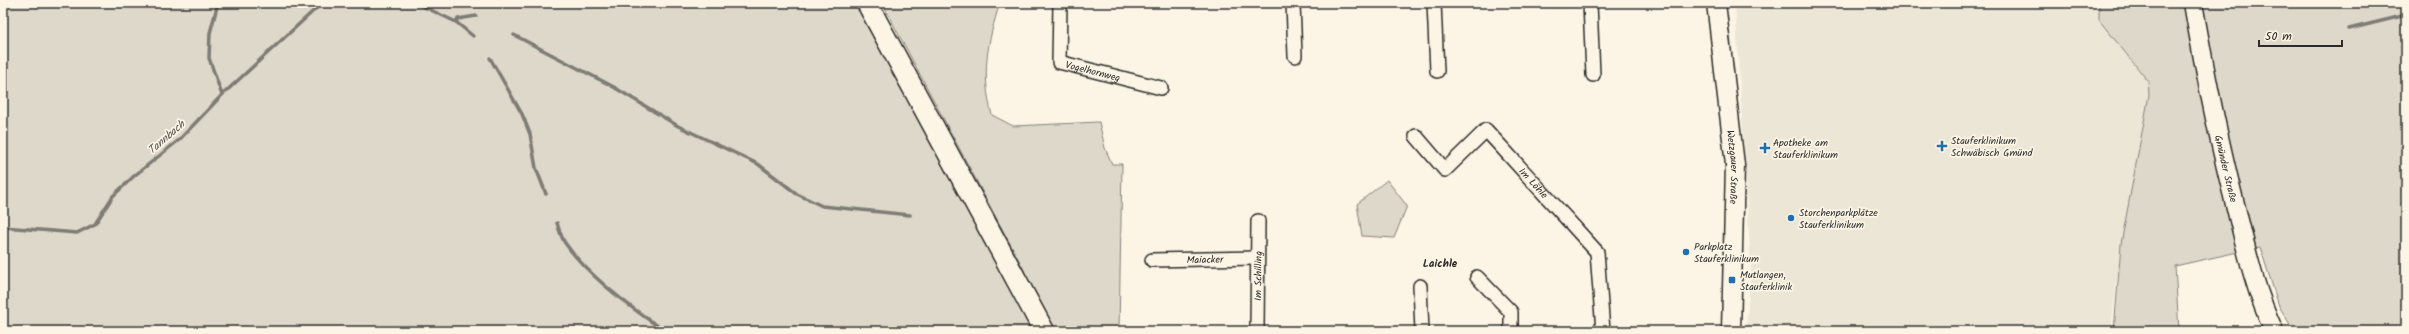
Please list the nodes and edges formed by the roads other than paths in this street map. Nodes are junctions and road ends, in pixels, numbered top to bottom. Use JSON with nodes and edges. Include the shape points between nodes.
{"nodes":[{"id":1,"x":867,"y":3,"type":"edge"},
{"id":2,"x":1060,"y":3,"type":"edge"},
{"id":3,"x":1293,"y":3,"type":"edge"},
{"id":4,"x":1434,"y":3,"type":"edge"},
{"id":5,"x":1590,"y":3,"type":"edge"},
{"id":6,"x":1716,"y":3,"type":"edge"},
{"id":7,"x":2193,"y":3,"type":"edge"},
{"id":8,"x":1295,"y":56,"type":"dead end"},
{"id":9,"x":1437,"y":71,"type":"dead end"},
{"id":10,"x":1593,"y":75,"type":"dead end"},
{"id":11,"x":1161,"y":88,"type":"dead end"},
{"id":12,"x":1416,"y":136,"type":"dead end"},
{"id":13,"x":1258,"y":221,"type":"dead end"},
{"id":14,"x":1258,"y":258,"type":"junction"},
{"id":15,"x":1152,"y":260,"type":"dead end"},
{"id":16,"x":1477,"y":278,"type":"dead end"},
{"id":17,"x":1420,"y":286,"type":"dead end"},
{"id":18,"x":1044,"y":331,"type":"edge"},
{"id":19,"x":1257,"y":331,"type":"edge"},
{"id":20,"x":1422,"y":331,"type":"edge"},
{"id":21,"x":1511,"y":331,"type":"edge"},
{"id":22,"x":1603,"y":331,"type":"edge"},
{"id":23,"x":1730,"y":331,"type":"edge"},
{"id":24,"x":2274,"y":331,"type":"edge"}],
"edges":[{"from":1,"to":18,"type":"main road"},
{"from":2,"to":11,"type":"street","name":"Vogelhornweg","via":[[1059,62]]},
{"from":3,"to":8,"type":"street"},
{"from":4,"to":9,"type":"street"},
{"from":5,"to":10,"type":"street"},
{"from":6,"to":23,"type":"street","name":"Wetzgauer Straße","via":[[1735,165]]},
{"from":7,"to":24,"type":"street","name":"Gmünder Straße","via":[[2207,85],[2232,195],[2255,283]]},
{"from":12,"to":22,"type":"street","name":"Im Löhle","via":[[1445,170],[1486,130],[1597,252]]},
{"from":13,"to":14,"type":"street","name":"Im Schilling"},
{"from":14,"to":15,"type":"street","name":"Maiacker"},
{"from":14,"to":19,"type":"street","name":"Im Schilling"},
{"from":16,"to":21,"type":"street","via":[[1511,312]]},
{"from":17,"to":20,"type":"street"}]}
